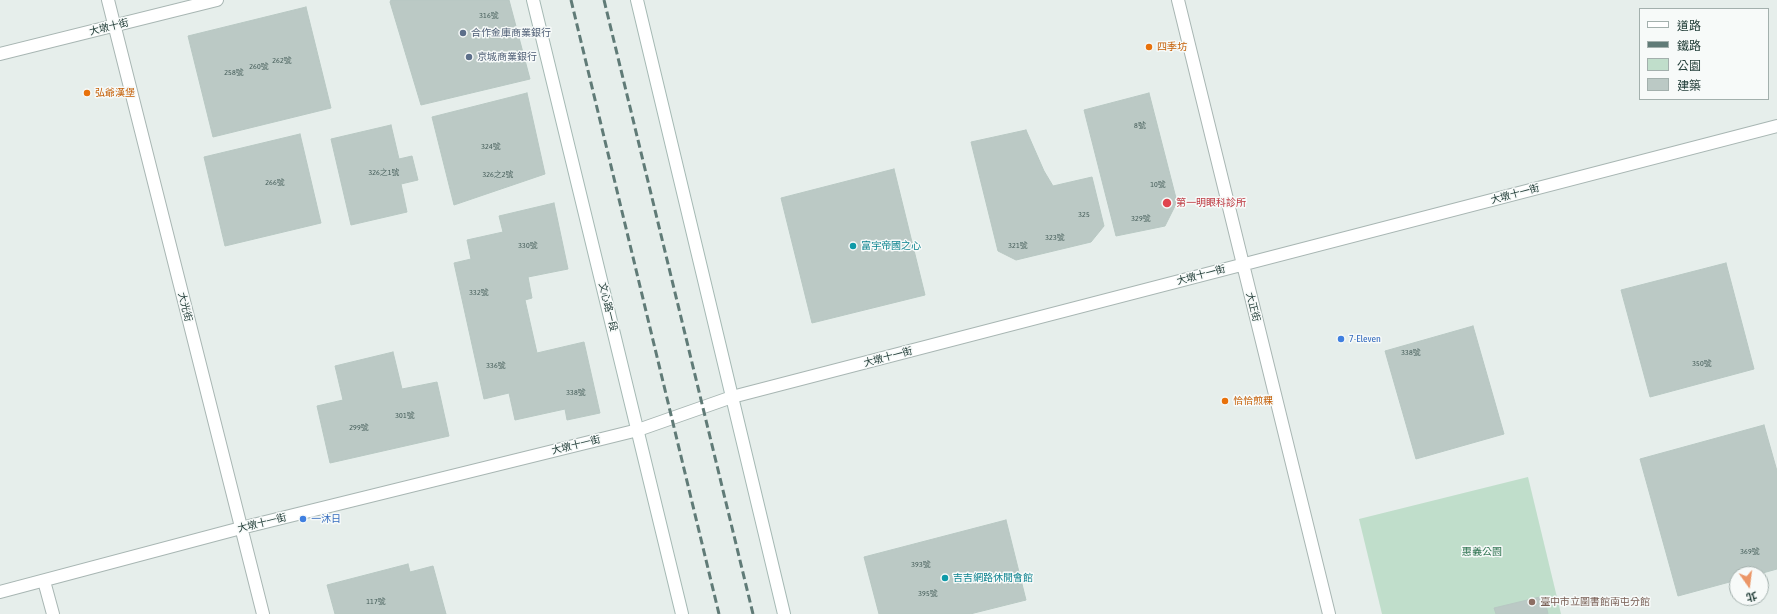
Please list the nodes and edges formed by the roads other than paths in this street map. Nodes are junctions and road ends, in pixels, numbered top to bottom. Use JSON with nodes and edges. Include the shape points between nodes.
{"nodes":[{"id":1,"x":108,"y":0,"type":"edge"},
{"id":2,"x":217,"y":0,"type":"edge"},
{"id":3,"x":533,"y":0,"type":"edge"},
{"id":4,"x":637,"y":0,"type":"edge"},
{"id":5,"x":1178,"y":0,"type":"edge"},
{"id":6,"x":114,"y":26,"type":"junction"},
{"id":7,"x":0,"y":54,"type":"edge"},
{"id":8,"x":1777,"y":126,"type":"edge"},
{"id":9,"x":1243,"y":264,"type":"junction"},
{"id":10,"x":732,"y":397,"type":"junction"},
{"id":11,"x":638,"y":430,"type":"junction"},
{"id":12,"x":241,"y":528,"type":"junction"},
{"id":13,"x":44,"y":581,"type":"junction"},
{"id":14,"x":0,"y":592,"type":"edge"},
{"id":15,"x":53,"y":614,"type":"edge"},
{"id":16,"x":263,"y":614,"type":"edge"},
{"id":17,"x":682,"y":614,"type":"edge"},
{"id":18,"x":784,"y":614,"type":"edge"},
{"id":19,"x":1329,"y":614,"type":"edge"}],
"edges":[{"from":1,"to":6,"type":"street","name":"大光街"},
{"from":2,"to":6,"type":"street","name":"大墩十街"},
{"from":3,"to":11,"type":"street","name":"文心路一段"},
{"from":4,"to":10,"type":"street"},
{"from":5,"to":9,"type":"street","name":"大正街"},
{"from":6,"to":7,"type":"street","name":"大墩十街"},
{"from":6,"to":12,"type":"street","name":"大光街"},
{"from":8,"to":9,"type":"street","name":"大墩十一街"},
{"from":9,"to":10,"type":"street","name":"大墩十一街"},
{"from":9,"to":19,"type":"street","name":"大正街"},
{"from":10,"to":11,"type":"street","name":"大墩十一街"},
{"from":10,"to":18,"type":"street"},
{"from":11,"to":12,"type":"street","name":"大墩十一街"},
{"from":11,"to":17,"type":"street","name":"文心路一段"},
{"from":12,"to":13,"type":"street","name":"大墩十一街"},
{"from":12,"to":16,"type":"street","name":"大光街"},
{"from":13,"to":14,"type":"street","name":"大墩十一街"},
{"from":13,"to":15,"type":"street"}]}
